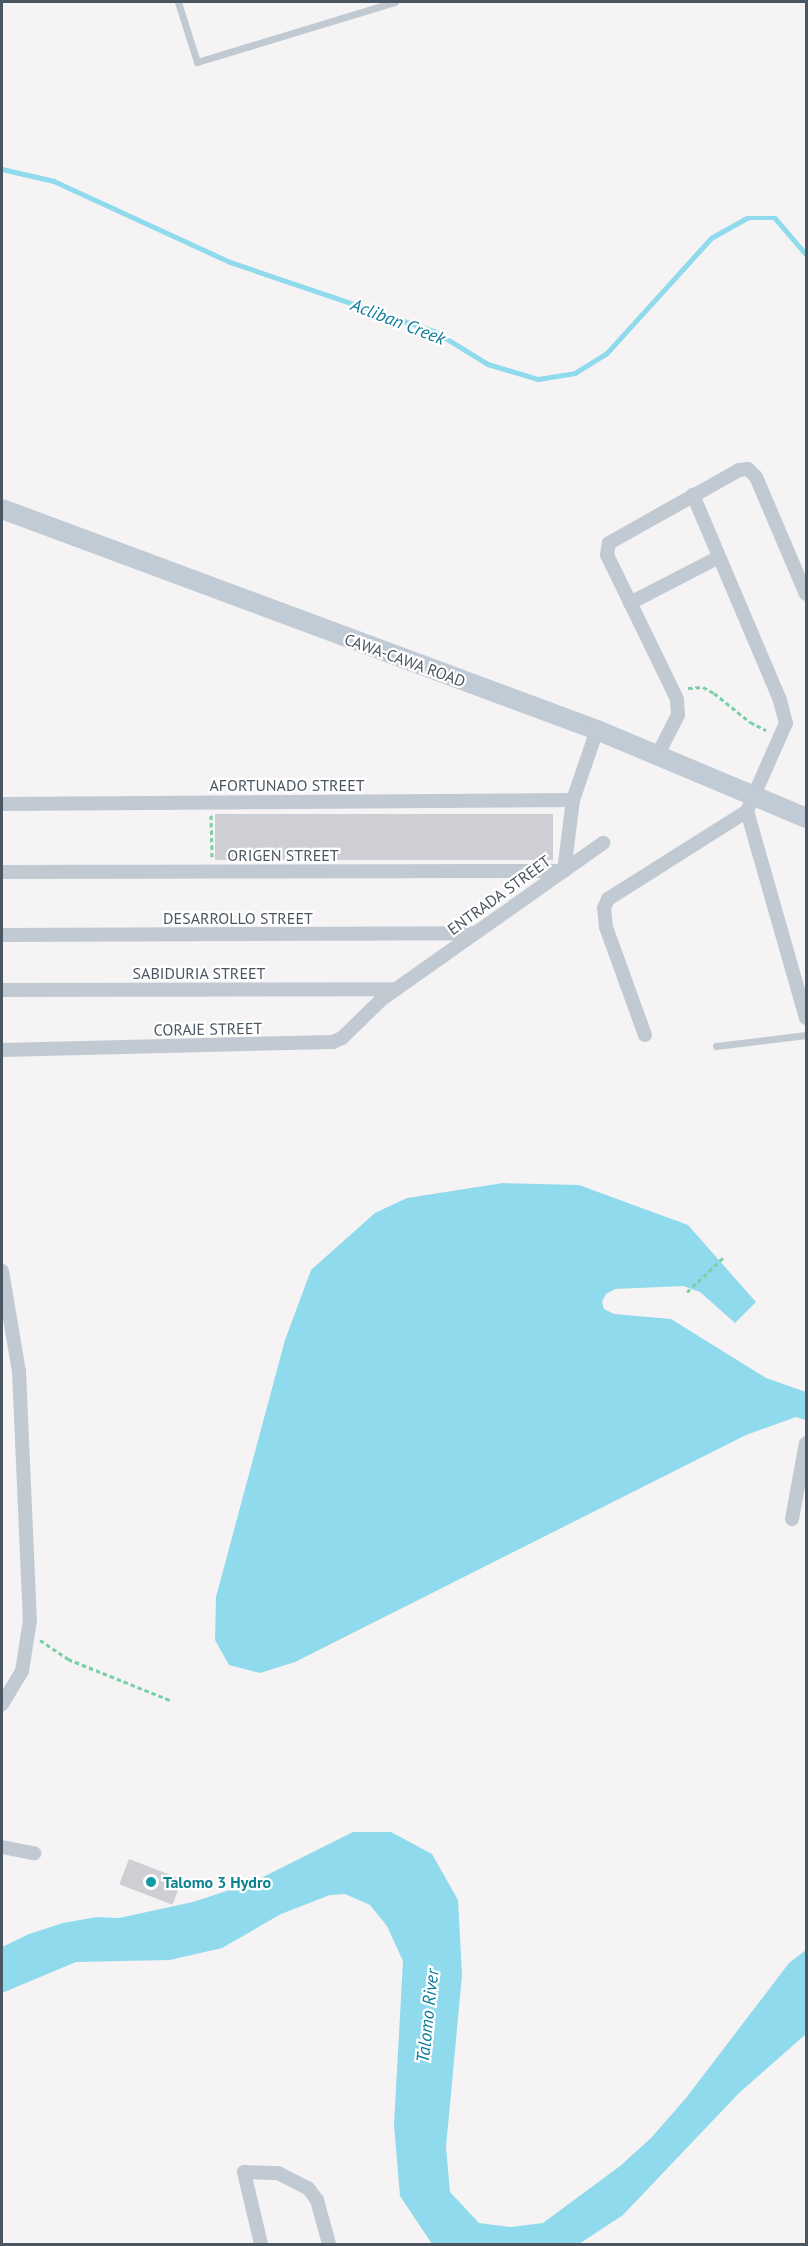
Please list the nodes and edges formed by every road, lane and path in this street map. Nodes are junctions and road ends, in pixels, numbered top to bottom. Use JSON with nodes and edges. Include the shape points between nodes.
{"nodes":[{"id":1,"x":178,"y":2,"type":"edge"},
{"id":2,"x":395,"y":2,"type":"edge"},
{"id":3,"x":693,"y":495,"type":"junction"},
{"id":4,"x":2,"y":509,"type":"edge"},
{"id":5,"x":719,"y":557,"type":"junction"},
{"id":6,"x":807,"y":594,"type":"edge"},
{"id":7,"x":630,"y":603,"type":"junction"},
{"id":8,"x":674,"y":693,"type":"junction"},
{"id":9,"x":597,"y":730,"type":"junction"},
{"id":10,"x":781,"y":738,"type":"junction"},
{"id":11,"x":657,"y":756,"type":"junction"},
{"id":12,"x":573,"y":800,"type":"junction"},
{"id":13,"x":211,"y":802,"type":"junction"},
{"id":14,"x":2,"y":804,"type":"edge"},
{"id":15,"x":750,"y":805,"type":"junction"},
{"id":16,"x":807,"y":818,"type":"edge"},
{"id":17,"x":603,"y":843,"type":"dead end"},
{"id":18,"x":564,"y":870,"type":"junction"},
{"id":19,"x":2,"y":872,"type":"edge"},
{"id":20,"x":212,"y":872,"type":"junction"},
{"id":21,"x":474,"y":933,"type":"junction"},
{"id":22,"x":2,"y":935,"type":"edge"},
{"id":23,"x":396,"y":989,"type":"junction"},
{"id":24,"x":2,"y":990,"type":"edge"},
{"id":25,"x":807,"y":1018,"type":"edge"},
{"id":26,"x":645,"y":1035,"type":"dead end"},
{"id":27,"x":807,"y":1035,"type":"edge"},
{"id":28,"x":716,"y":1046,"type":"dead end"},
{"id":29,"x":2,"y":1050,"type":"edge"},
{"id":30,"x":724,"y":1257,"type":"dead end"},
{"id":31,"x":2,"y":1271,"type":"edge"},
{"id":32,"x":687,"y":1292,"type":"dead end"},
{"id":33,"x":807,"y":1443,"type":"edge"},
{"id":34,"x":792,"y":1519,"type":"dead end"},
{"id":35,"x":29,"y":1633,"type":"junction"},
{"id":36,"x":170,"y":1700,"type":"dead end"},
{"id":37,"x":2,"y":1704,"type":"edge"},
{"id":38,"x":2,"y":1847,"type":"edge"},
{"id":39,"x":34,"y":1852,"type":"dead end"},
{"id":40,"x":261,"y":2244,"type":"edge"},
{"id":41,"x":329,"y":2244,"type":"edge"}],
"edges":[{"from":1,"to":2,"type":"lane","via":[[197,62]]},
{"from":3,"to":5,"type":"street"},
{"from":3,"to":6,"type":"street","via":[[744,468],[753,472]]},
{"from":3,"to":7,"type":"street","via":[[612,539],[607,546]]},
{"from":4,"to":9,"type":"street","name":"CAWA-CAWA ROAD"},
{"from":5,"to":7,"type":"street"},
{"from":5,"to":10,"type":"street","via":[[785,713]]},
{"from":7,"to":8,"type":"street"},
{"from":8,"to":10,"type":"path","via":[[703,687],[750,723]]},
{"from":8,"to":11,"type":"street","via":[[678,715]]},
{"from":9,"to":11,"type":"street","name":"CAWA-CAWA ROAD"},
{"from":9,"to":12,"type":"street","name":"ENTRADA STREET"},
{"from":10,"to":15,"type":"street"},
{"from":11,"to":15,"type":"street","name":"CAWA-CAWA ROAD"},
{"from":12,"to":13,"type":"street","name":"AFORTUNADO STREET"},
{"from":12,"to":18,"type":"street","name":"ENTRADA STREET"},
{"from":13,"to":14,"type":"street","name":"AFORTUNADO STREET"},
{"from":13,"to":20,"type":"path"},
{"from":15,"to":16,"type":"street","name":"CAWA-CAWA ROAD"},
{"from":15,"to":25,"type":"street"},
{"from":15,"to":26,"type":"street","via":[[608,899],[604,908],[606,927]]},
{"from":17,"to":18,"type":"street"},
{"from":18,"to":20,"type":"street","name":"ORIGEN STREET"},
{"from":18,"to":21,"type":"street","name":"ENTRADA STREET"},
{"from":19,"to":20,"type":"street","name":"ORIGEN STREET"},
{"from":21,"to":22,"type":"street","name":"DESARROLLO STREET"},
{"from":21,"to":23,"type":"street","name":"ENTRADA STREET"},
{"from":23,"to":24,"type":"street","name":"SABIDURIA STREET"},
{"from":23,"to":29,"type":"street","name":"CORAJE STREET","via":[[333,1042]]},
{"from":27,"to":28,"type":"lane"},
{"from":30,"to":32,"type":"path"},
{"from":31,"to":35,"type":"street","via":[[19,1371]]},
{"from":33,"to":34,"type":"street"},
{"from":35,"to":36,"type":"path","via":[[68,1659]]},
{"from":35,"to":37,"type":"street","via":[[22,1671]]},
{"from":38,"to":39,"type":"street"},
{"from":40,"to":41,"type":"street","via":[[244,2172],[278,2173],[308,2188],[317,2200]]}]}
